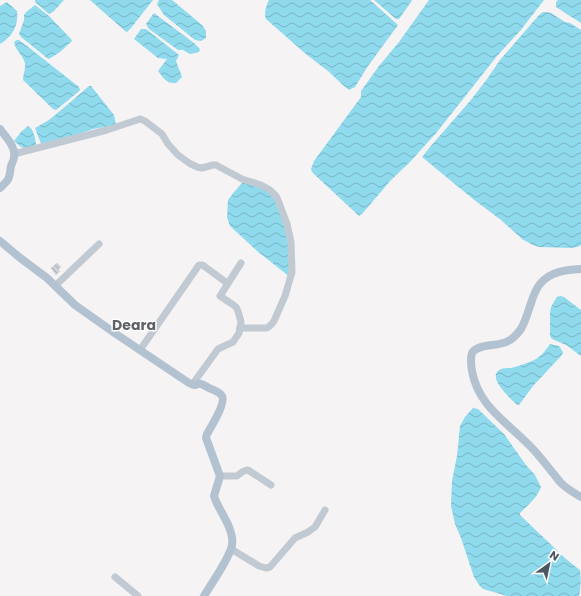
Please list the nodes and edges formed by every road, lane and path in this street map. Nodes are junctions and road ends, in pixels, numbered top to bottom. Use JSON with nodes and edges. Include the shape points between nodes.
{"nodes":[{"id":1,"x":0,"y":130,"type":"edge"},
{"id":2,"x":14,"y":154,"type":"junction"},
{"id":3,"x":0,"y":188,"type":"edge"},
{"id":4,"x":0,"y":241,"type":"edge"},
{"id":5,"x":99,"y":244,"type":"dead end"},
{"id":6,"x":241,"y":263,"type":"dead end"},
{"id":7,"x":581,"y":268,"type":"edge"},
{"id":8,"x":227,"y":284,"type":"junction"},
{"id":9,"x":55,"y":286,"type":"junction"},
{"id":10,"x":240,"y":328,"type":"junction"},
{"id":11,"x":140,"y":350,"type":"junction"},
{"id":12,"x":192,"y":384,"type":"junction"},
{"id":13,"x":220,"y":476,"type":"junction"},
{"id":14,"x":271,"y":485,"type":"dead end"},
{"id":15,"x":581,"y":497,"type":"edge"},
{"id":16,"x":325,"y":510,"type":"dead end"},
{"id":17,"x":231,"y":549,"type":"junction"},
{"id":18,"x":115,"y":577,"type":"dead end"},
{"id":19,"x":138,"y":596,"type":"edge"},
{"id":20,"x":204,"y":596,"type":"edge"}],
"edges":[{"from":1,"to":2,"type":"main road","via":[[10,142]]},
{"from":2,"to":3,"type":"main road","via":[[10,178]]},
{"from":2,"to":10,"type":"street","via":[[140,119],[162,134],[178,155],[189,163],[202,168],[216,165],[270,190],[278,200],[287,224],[291,242],[292,272],[285,296],[272,324],[266,328]]},
{"from":4,"to":9,"type":"main road"},
{"from":5,"to":9,"type":"street"},
{"from":6,"to":8,"type":"street"},
{"from":7,"to":15,"type":"main road","via":[[565,270],[545,279],[536,289],[524,322],[516,335],[502,344],[477,348],[472,354],[471,365],[475,385],[483,400],[534,451],[561,483]]},
{"from":8,"to":10,"type":"street","via":[[220,296],[236,307]]},
{"from":8,"to":11,"type":"street","via":[[199,265]]},
{"from":9,"to":11,"type":"main road","via":[[83,311]]},
{"from":10,"to":12,"type":"street","via":[[233,342],[218,349]]},
{"from":11,"to":12,"type":"main road"},
{"from":12,"to":13,"type":"main road","via":[[202,384],[222,396],[221,407],[206,438]]},
{"from":13,"to":14,"type":"street","via":[[237,476],[248,470]]},
{"from":13,"to":17,"type":"main road","via":[[214,496],[229,526],[232,537]]},
{"from":16,"to":17,"type":"street","via":[[315,527],[295,538],[270,567],[259,566]]},
{"from":17,"to":20,"type":"main road"},
{"from":18,"to":19,"type":"street"}]}
